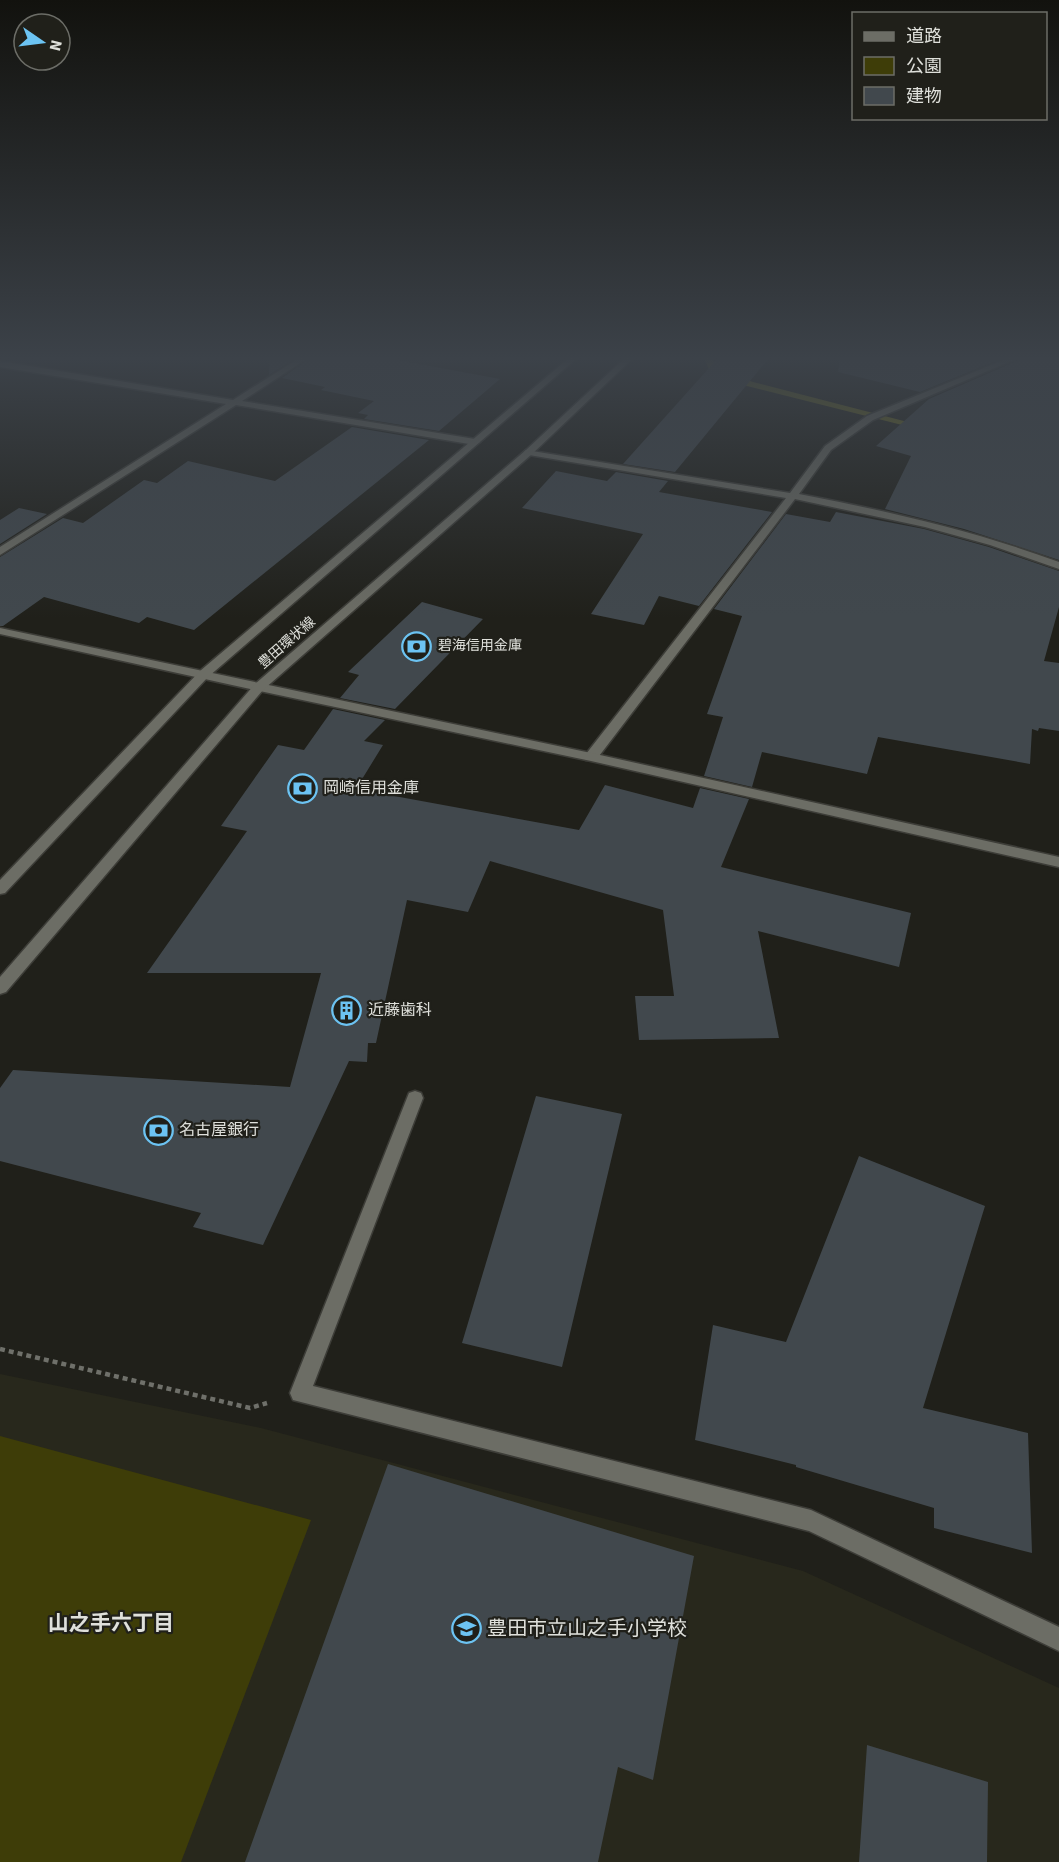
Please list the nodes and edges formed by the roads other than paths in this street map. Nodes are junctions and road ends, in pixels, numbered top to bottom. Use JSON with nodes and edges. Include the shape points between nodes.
{"nodes":[{"id":1,"x":167,"y":445,"type":"edge"},
{"id":2,"x":472,"y":445,"type":"edge"},
{"id":3,"x":536,"y":445,"type":"edge"},
{"id":4,"x":832,"y":445,"type":"edge"},
{"id":5,"x":529,"y":452,"type":"junction"},
{"id":6,"x":793,"y":496,"type":"junction"},
{"id":7,"x":0,"y":552,"type":"edge"},
{"id":8,"x":1059,"y":566,"type":"edge"},
{"id":9,"x":0,"y":630,"type":"edge"},
{"id":10,"x":204,"y":675,"type":"junction"},
{"id":11,"x":260,"y":687,"type":"junction"},
{"id":12,"x":591,"y":757,"type":"junction"},
{"id":13,"x":1059,"y":862,"type":"edge"},
{"id":14,"x":0,"y":889,"type":"edge"},
{"id":15,"x":0,"y":987,"type":"edge"},
{"id":16,"x":415,"y":1098,"type":"dead end"},
{"id":17,"x":1059,"y":1639,"type":"edge"}],
"edges":[{"from":1,"to":7,"type":"street"},
{"from":2,"to":10,"type":"street","name":"豊田環状線"},
{"from":3,"to":5,"type":"street","name":"豊田環状線"},
{"from":4,"to":6,"type":"street"},
{"from":5,"to":6,"type":"street"},
{"from":5,"to":11,"type":"street","name":"豊田環状線"},
{"from":6,"to":8,"type":"street","via":[[900,516]]},
{"from":6,"to":12,"type":"street"},
{"from":9,"to":10,"type":"street"},
{"from":10,"to":11,"type":"street"},
{"from":10,"to":14,"type":"street","name":"豊田環状線"},
{"from":11,"to":12,"type":"street"},
{"from":11,"to":15,"type":"street","name":"豊田環状線"},
{"from":12,"to":13,"type":"street"},
{"from":16,"to":17,"type":"street","via":[[300,1393],[811,1521]]}]}
